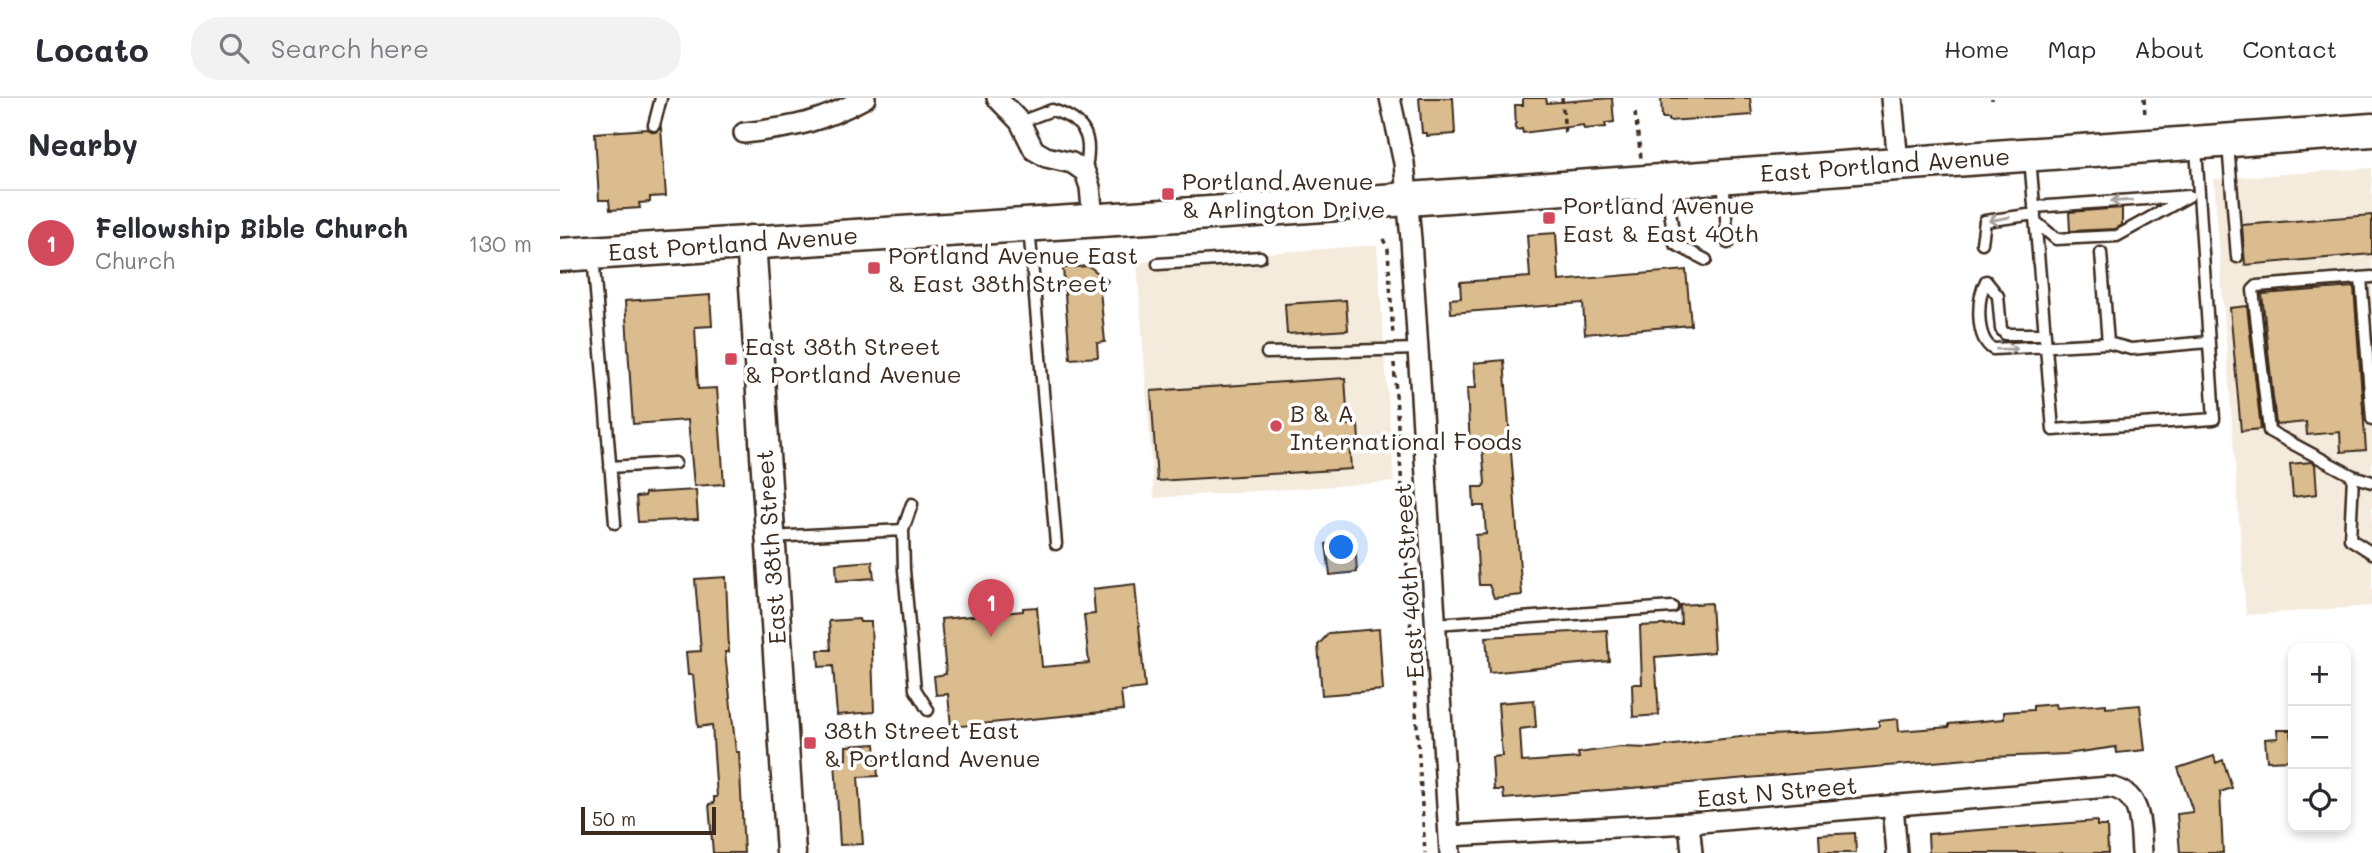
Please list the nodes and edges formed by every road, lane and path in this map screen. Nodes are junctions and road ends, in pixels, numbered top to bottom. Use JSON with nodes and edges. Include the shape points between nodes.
{"nodes":[{"id":1,"x":661,"y":98,"type":"edge"},
{"id":2,"x":865,"y":98,"type":"edge"},
{"id":3,"x":997,"y":98,"type":"edge"},
{"id":4,"x":1390,"y":98,"type":"edge"},
{"id":5,"x":1562,"y":98,"type":"edge"},
{"id":6,"x":1892,"y":98,"type":"edge"},
{"id":7,"x":2144,"y":98,"type":"edge"},
{"id":8,"x":1635,"y":113,"type":"dead end"},
{"id":9,"x":2145,"y":118,"type":"dead end"},
{"id":10,"x":1020,"y":122,"type":"junction"},
{"id":11,"x":654,"y":125,"type":"dead end"},
{"id":12,"x":2372,"y":131,"type":"edge"},
{"id":13,"x":744,"y":133,"type":"dead end"},
{"id":14,"x":1565,"y":134,"type":"dead end"},
{"id":15,"x":2228,"y":140,"type":"junction"},
{"id":16,"x":2196,"y":143,"type":"junction"},
{"id":17,"x":2030,"y":154,"type":"junction"},
{"id":18,"x":1641,"y":160,"type":"dead end"},
{"id":19,"x":1898,"y":163,"type":"junction"},
{"id":20,"x":1085,"y":172,"type":"junction"},
{"id":21,"x":1722,"y":175,"type":"junction"},
{"id":22,"x":1665,"y":179,"type":"junction"},
{"id":23,"x":2194,"y":196,"type":"junction"},
{"id":24,"x":1407,"y":197,"type":"junction"},
{"id":25,"x":2035,"y":215,"type":"junction"},
{"id":26,"x":1093,"y":219,"type":"junction"},
{"id":27,"x":1028,"y":223,"type":"junction"},
{"id":28,"x":1383,"y":239,"type":"dead end"},
{"id":29,"x":751,"y":240,"type":"junction"},
{"id":30,"x":1728,"y":243,"type":"dead end"},
{"id":31,"x":1982,"y":243,"type":"dead end"},
{"id":32,"x":592,"y":253,"type":"junction"},
{"id":33,"x":2101,"y":253,"type":"dead end"},
{"id":34,"x":560,"y":255,"type":"edge"},
{"id":35,"x":1260,"y":257,"type":"dead end"},
{"id":36,"x":2237,"y":257,"type":"dead end"},
{"id":37,"x":1706,"y":260,"type":"dead end"},
{"id":38,"x":1158,"y":264,"type":"dead end"},
{"id":39,"x":2366,"y":278,"type":"edge"},
{"id":40,"x":2045,"y":334,"type":"junction"},
{"id":41,"x":2208,"y":342,"type":"junction"},
{"id":42,"x":2108,"y":343,"type":"junction"},
{"id":43,"x":2046,"y":347,"type":"junction"},
{"id":44,"x":1393,"y":349,"type":"junction"},
{"id":45,"x":1418,"y":349,"type":"junction"},
{"id":46,"x":1267,"y":354,"type":"dead end"},
{"id":47,"x":2372,"y":419,"type":"edge"},
{"id":48,"x":676,"y":463,"type":"dead end"},
{"id":49,"x":610,"y":467,"type":"junction"},
{"id":50,"x":2353,"y":476,"type":"junction"},
{"id":51,"x":2372,"y":482,"type":"edge"},
{"id":52,"x":912,"y":504,"type":"dead end"},
{"id":53,"x":615,"y":523,"type":"dead end"},
{"id":54,"x":904,"y":530,"type":"junction"},
{"id":55,"x":770,"y":537,"type":"junction"},
{"id":56,"x":1056,"y":544,"type":"dead end"},
{"id":57,"x":2372,"y":553,"type":"edge"},
{"id":58,"x":1672,"y":607,"type":"dead end"},
{"id":59,"x":1436,"y":624,"type":"junction"},
{"id":60,"x":928,"y":710,"type":"dead end"},
{"id":61,"x":1893,"y":805,"type":"junction"},
{"id":62,"x":1689,"y":823,"type":"junction"},
{"id":63,"x":1450,"y":845,"type":"edge"},
{"id":64,"x":790,"y":853,"type":"edge"},
{"id":65,"x":1425,"y":853,"type":"edge"},
{"id":66,"x":1692,"y":853,"type":"edge"},
{"id":67,"x":1897,"y":853,"type":"edge"},
{"id":68,"x":2142,"y":853,"type":"edge"}],
"edges":[{"from":1,"to":11,"type":"lane"},
{"from":2,"to":13,"type":"street","via":[[829,118]]},
{"from":3,"to":10,"type":"street"},
{"from":4,"to":24,"type":"street","name":"East 40th Street"},
{"from":5,"to":14,"type":"path"},
{"from":6,"to":19,"type":"street"},
{"from":7,"to":9,"type":"path"},
{"from":8,"to":18,"type":"path"},
{"from":10,"to":20,"type":"street","via":[[1034,150]]},
{"from":10,"to":20,"type":"lane","via":[[1052,110],[1080,124],[1089,138]]},
{"from":12,"to":15,"type":"main road","name":"East Portland Avenue"},
{"from":15,"to":16,"type":"main road","name":"East Portland Avenue"},
{"from":15,"to":36,"type":"lane"},
{"from":16,"to":17,"type":"main road","name":"East Portland Avenue"},
{"from":16,"to":23,"type":"lane"},
{"from":17,"to":19,"type":"main road","name":"East Portland Avenue"},
{"from":17,"to":25,"type":"lane"},
{"from":19,"to":21,"type":"main road","name":"East Portland Avenue"},
{"from":20,"to":26,"type":"street"},
{"from":21,"to":22,"type":"main road","name":"East Portland Avenue"},
{"from":21,"to":30,"type":"lane"},
{"from":22,"to":24,"type":"main road","name":"East Portland Avenue"},
{"from":22,"to":37,"type":"lane","via":[[1675,244]]},
{"from":23,"to":25,"type":"lane","one_way":true},
{"from":23,"to":25,"type":"lane","via":[[2117,236],[2056,240]]},
{"from":23,"to":41,"type":"lane"},
{"from":24,"to":26,"type":"main road","name":"East Portland Avenue"},
{"from":24,"to":45,"type":"street","name":"East 40th Street"},
{"from":25,"to":31,"type":"lane","one_way":true,"via":[[1985,221]]},
{"from":25,"to":40,"type":"lane"},
{"from":26,"to":27,"type":"main road","name":"East Portland Avenue"},
{"from":27,"to":29,"type":"main road","name":"East Portland Avenue"},
{"from":27,"to":56,"type":"lane"},
{"from":28,"to":44,"type":"path","via":[[1388,249]]},
{"from":29,"to":32,"type":"main road","name":"East Portland Avenue"},
{"from":29,"to":55,"type":"main road","name":"East 38th Street"},
{"from":32,"to":34,"type":"main road","name":"East Portland Avenue"},
{"from":32,"to":49,"type":"lane"},
{"from":33,"to":42,"type":"lane"},
{"from":35,"to":38,"type":"lane"},
{"from":39,"to":47,"type":"lane"},
{"from":39,"to":50,"type":"lane","via":[[2257,286],[2253,290],[2269,431]]},
{"from":40,"to":43,"type":"lane"},
{"from":40,"to":43,"type":"lane","one_way":true,"via":[[2005,334],[1998,296],[1986,281],[1980,293],[1986,345],[2000,350]]},
{"from":41,"to":42,"type":"lane","via":[[2131,349]]},
{"from":41,"to":43,"type":"lane","via":[[2214,419],[2053,430]]},
{"from":42,"to":43,"type":"lane"},
{"from":44,"to":45,"type":"lane"},
{"from":44,"to":46,"type":"lane"},
{"from":44,"to":65,"type":"path"},
{"from":45,"to":59,"type":"street","name":"East 40th Street"},
{"from":48,"to":49,"type":"lane"},
{"from":49,"to":53,"type":"lane"},
{"from":50,"to":51,"type":"lane"},
{"from":50,"to":57,"type":"lane","via":[[2350,539]]},
{"from":52,"to":54,"type":"lane"},
{"from":54,"to":55,"type":"lane"},
{"from":54,"to":60,"type":"lane","via":[[915,688]]},
{"from":55,"to":64,"type":"main road","name":"East 38th Street"},
{"from":58,"to":59,"type":"lane"},
{"from":59,"to":63,"type":"street","name":"East 40th Street"},
{"from":61,"to":62,"type":"street","name":"East N Street"},
{"from":61,"to":67,"type":"street"},
{"from":61,"to":68,"type":"street","name":"East N Street","via":[[2120,788],[2138,810]]},
{"from":62,"to":63,"type":"street","name":"East N Street"},
{"from":62,"to":66,"type":"street"}]}
